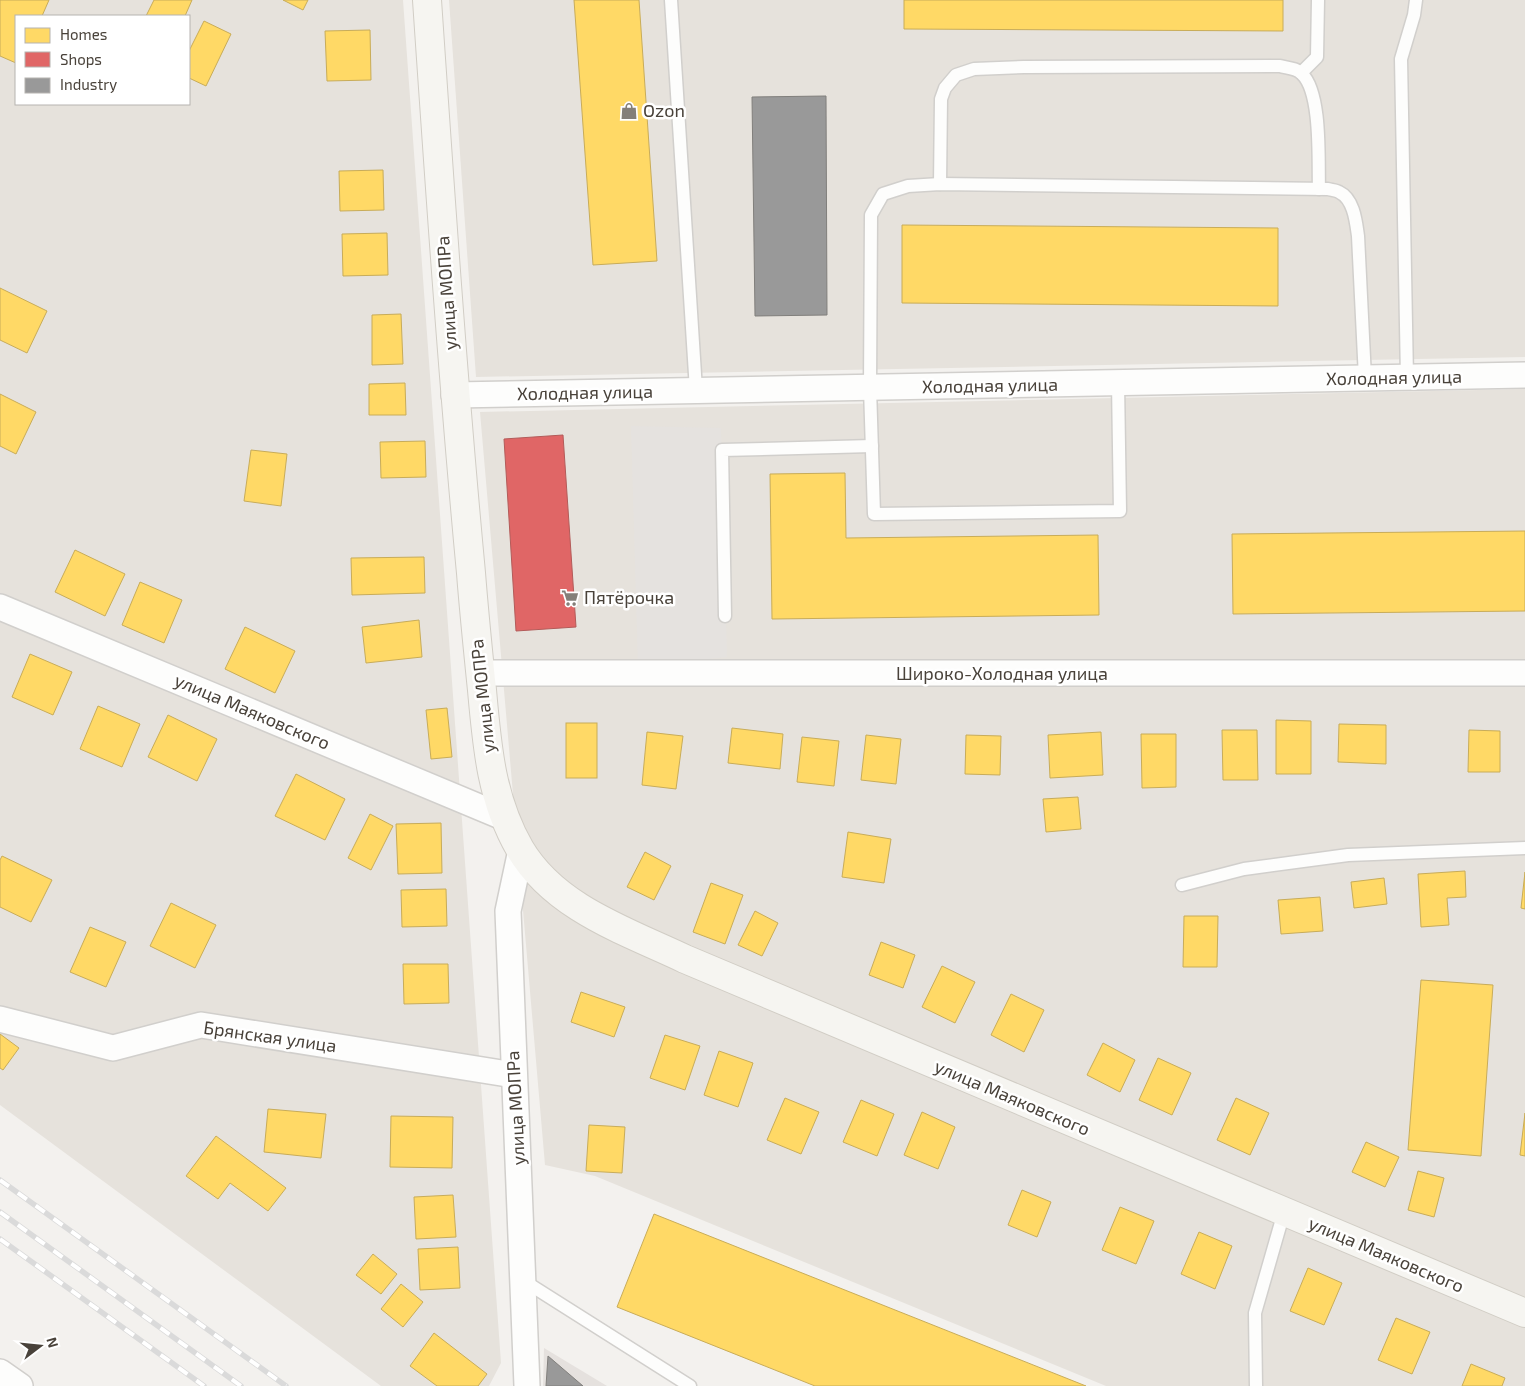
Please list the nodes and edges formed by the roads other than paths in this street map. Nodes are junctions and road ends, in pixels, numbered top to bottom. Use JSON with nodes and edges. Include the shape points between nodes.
{"nodes":[{"id":1,"x":427,"y":0,"type":"edge"},
{"id":2,"x":671,"y":0,"type":"edge"},
{"id":3,"x":1318,"y":0,"type":"edge"},
{"id":4,"x":1416,"y":0,"type":"edge"},
{"id":5,"x":1301,"y":72,"type":"junction"},
{"id":6,"x":940,"y":184,"type":"junction"},
{"id":7,"x":1319,"y":189,"type":"junction"},
{"id":8,"x":1525,"y":375,"type":"edge"},
{"id":9,"x":1365,"y":378,"type":"junction"},
{"id":10,"x":1407,"y":378,"type":"junction"},
{"id":11,"x":1118,"y":383,"type":"junction"},
{"id":12,"x":870,"y":388,"type":"junction"},
{"id":13,"x":696,"y":390,"type":"junction"},
{"id":14,"x":454,"y":395,"type":"junction"},
{"id":15,"x":872,"y":446,"type":"junction"},
{"id":16,"x":0,"y":607,"type":"edge"},
{"id":17,"x":725,"y":616,"type":"dead end"},
{"id":18,"x":480,"y":673,"type":"junction"},
{"id":19,"x":1525,"y":673,"type":"edge"},
{"id":20,"x":503,"y":818,"type":"junction"},
{"id":21,"x":1525,"y":848,"type":"edge"},
{"id":22,"x":521,"y":850,"type":"junction"},
{"id":23,"x":1182,"y":885,"type":"dead end"},
{"id":24,"x":0,"y":1019,"type":"edge"},
{"id":25,"x":514,"y":1075,"type":"junction"},
{"id":26,"x":1284,"y":1212,"type":"junction"},
{"id":27,"x":524,"y":1282,"type":"junction"},
{"id":28,"x":1525,"y":1313,"type":"edge"},
{"id":29,"x":0,"y":1372,"type":"edge"},
{"id":30,"x":20,"y":1386,"type":"edge"},
{"id":31,"x":527,"y":1386,"type":"edge"},
{"id":32,"x":690,"y":1386,"type":"edge"},
{"id":33,"x":1256,"y":1386,"type":"edge"}],
"edges":[{"from":1,"to":14,"type":"street","name":"улица МОПРа"},
{"from":2,"to":13,"type":"lane"},
{"from":3,"to":5,"type":"lane","via":[[1317,57]]},
{"from":4,"to":10,"type":"lane","via":[[1401,59]]},
{"from":5,"to":6,"type":"lane","via":[[1280,66],[974,68],[956,76],[945,88],[941,99]]},
{"from":5,"to":7,"type":"lane","via":[[1315,100]]},
{"from":6,"to":7,"type":"lane"},
{"from":6,"to":12,"type":"lane","via":[[908,186],[883,194],[871,216]]},
{"from":7,"to":9,"type":"lane","via":[[1341,192],[1355,217]]},
{"from":8,"to":10,"type":"street","name":"Холодная улица"},
{"from":9,"to":10,"type":"street","name":"Холодная улица"},
{"from":9,"to":11,"type":"street","name":"Холодная улица"},
{"from":11,"to":12,"type":"street","name":"Холодная улица"},
{"from":11,"to":15,"type":"lane","via":[[1120,511],[874,514]]},
{"from":12,"to":13,"type":"street","name":"Холодная улица"},
{"from":12,"to":15,"type":"lane"},
{"from":13,"to":14,"type":"street","name":"Холодная улица"},
{"from":14,"to":18,"type":"street","name":"улица МОПРа"},
{"from":15,"to":17,"type":"lane","via":[[722,450]]},
{"from":16,"to":20,"type":"street","name":"улица Маяковского"},
{"from":18,"to":19,"type":"street","name":"Широко-Холодная улица"},
{"from":18,"to":20,"type":"street","name":"улица МОПРа","via":[[488,757]]},
{"from":20,"to":22,"type":"street","name":"улица МОПРа"},
{"from":21,"to":23,"type":"lane","via":[[1348,855],[1244,869]]},
{"from":22,"to":25,"type":"street","name":"улица МОПРа","via":[[508,911]]},
{"from":22,"to":26,"type":"street","name":"улица Маяковского","via":[[537,874],[563,896],[604,921],[694,963]]},
{"from":24,"to":25,"type":"street","name":"Брянская улица","via":[[113,1048],[201,1025]]},
{"from":25,"to":27,"type":"street","name":"улица МОПРа"},
{"from":26,"to":28,"type":"street","name":"улица Маяковского"},
{"from":26,"to":33,"type":"lane","via":[[1256,1313]]},
{"from":27,"to":31,"type":"street","name":"улица МОПРа"},
{"from":27,"to":32,"type":"lane"},
{"from":29,"to":30,"type":"street"}]}
